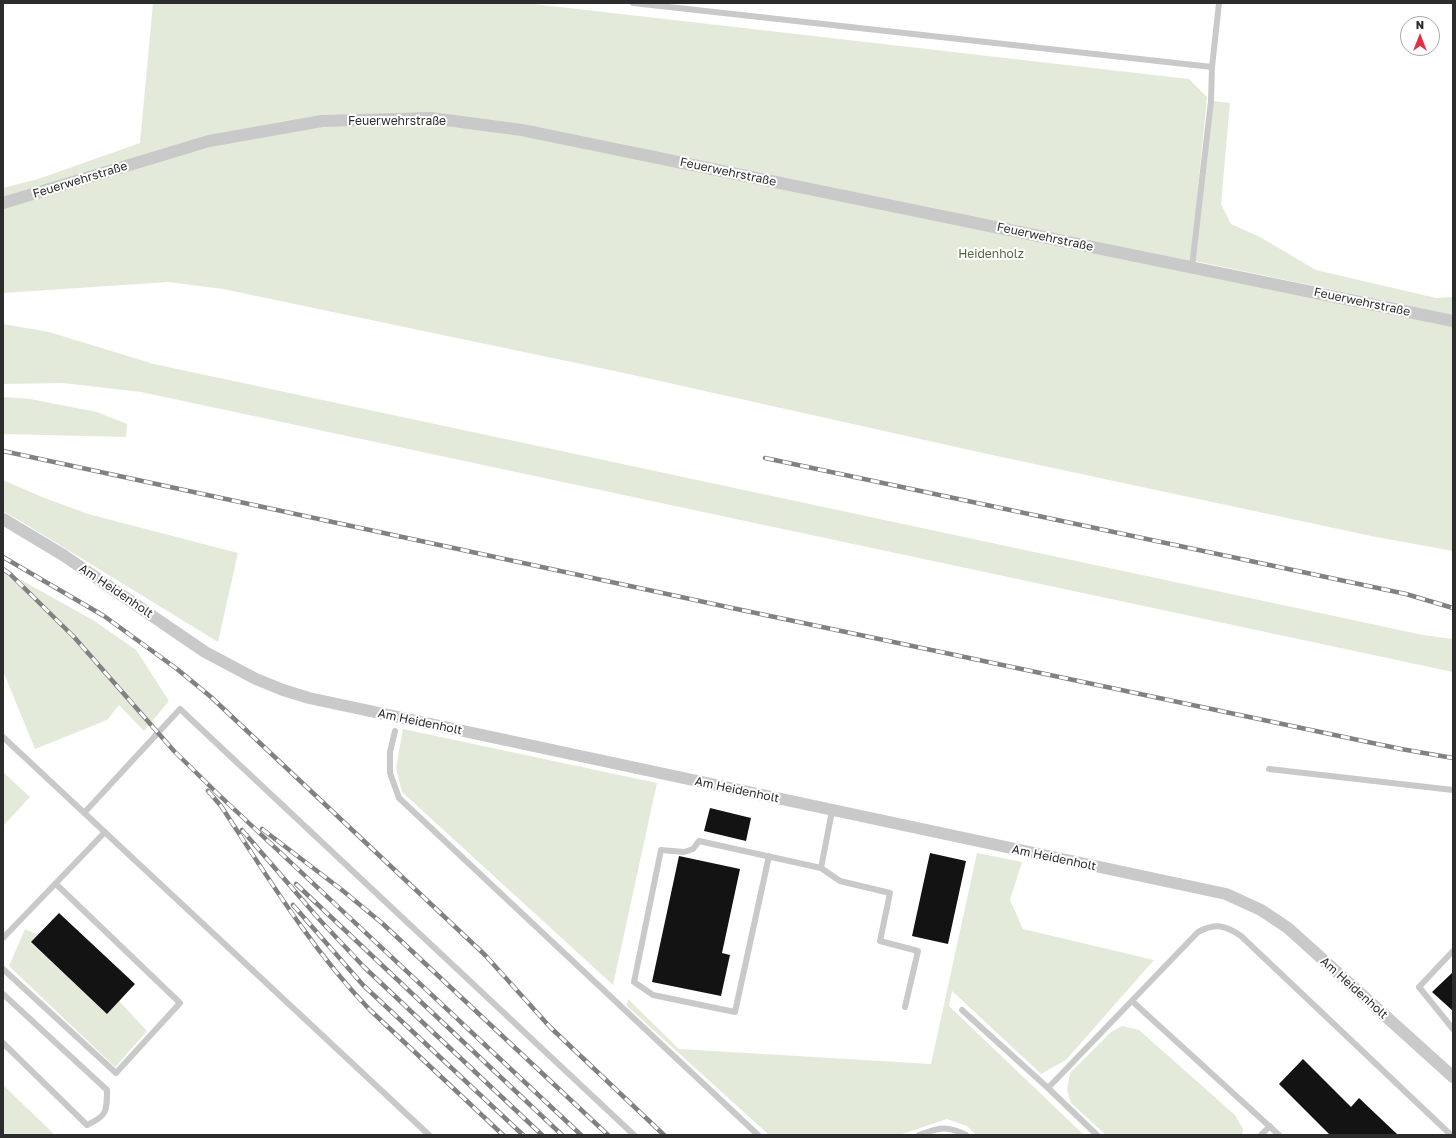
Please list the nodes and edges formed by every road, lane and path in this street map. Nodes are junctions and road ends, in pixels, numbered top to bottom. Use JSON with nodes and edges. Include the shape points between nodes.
{"nodes":[{"id":1,"x":633,"y":3,"type":"edge"},
{"id":2,"x":1219,"y":3,"type":"edge"},
{"id":3,"x":1212,"y":66,"type":"junction"},
{"id":4,"x":3,"y":203,"type":"edge"},
{"id":5,"x":1192,"y":267,"type":"junction"},
{"id":6,"x":1453,"y":321,"type":"edge"},
{"id":7,"x":3,"y":519,"type":"edge"},
{"id":8,"x":395,"y":731,"type":"dead end"},
{"id":9,"x":3,"y":737,"type":"edge"},
{"id":10,"x":1269,"y":769,"type":"dead end"},
{"id":11,"x":1453,"y":790,"type":"edge"},
{"id":12,"x":832,"y":811,"type":"junction"},
{"id":13,"x":84,"y":813,"type":"junction"},
{"id":14,"x":105,"y":832,"type":"junction"},
{"id":15,"x":769,"y":856,"type":"junction"},
{"id":16,"x":821,"y":868,"type":"junction"},
{"id":17,"x":56,"y":884,"type":"junction"},
{"id":18,"x":3,"y":938,"type":"edge"},
{"id":19,"x":1453,"y":951,"type":"edge"},
{"id":20,"x":3,"y":969,"type":"edge"},
{"id":21,"x":3,"y":994,"type":"edge"},
{"id":22,"x":1132,"y":1001,"type":"junction"},
{"id":23,"x":905,"y":1007,"type":"dead end"},
{"id":24,"x":962,"y":1010,"type":"dead end"},
{"id":25,"x":1453,"y":1029,"type":"edge"},
{"id":26,"x":3,"y":1044,"type":"edge"},
{"id":27,"x":1453,"y":1077,"type":"edge"},
{"id":28,"x":1048,"y":1088,"type":"junction"},
{"id":29,"x":1270,"y":1126,"type":"junction"},
{"id":30,"x":429,"y":1135,"type":"edge"},
{"id":31,"x":634,"y":1135,"type":"edge"},
{"id":32,"x":758,"y":1135,"type":"edge"},
{"id":33,"x":918,"y":1135,"type":"edge"},
{"id":34,"x":966,"y":1135,"type":"edge"},
{"id":35,"x":1097,"y":1135,"type":"edge"},
{"id":36,"x":1261,"y":1135,"type":"edge"},
{"id":37,"x":1279,"y":1135,"type":"edge"},
{"id":38,"x":1451,"y":1135,"type":"edge"}],
"edges":[{"from":1,"to":3,"type":"lane"},
{"from":2,"to":3,"type":"lane"},
{"from":3,"to":5,"type":"lane","via":[[1211,100]]},
{"from":4,"to":5,"type":"street","name":"Feuerwehrstraße","via":[[209,141],[322,121],[431,118],[522,130]]},
{"from":5,"to":6,"type":"street","name":"Feuerwehrstraße"},
{"from":7,"to":12,"type":"street","name":"Am Heidenholt","via":[[63,555],[205,652],[283,690],[309,698]]},
{"from":8,"to":32,"type":"lane","via":[[390,752],[390,773],[399,798]]},
{"from":9,"to":13,"type":"lane"},
{"from":10,"to":11,"type":"lane"},
{"from":12,"to":16,"type":"lane"},
{"from":12,"to":27,"type":"street","name":"Am Heidenholt","via":[[1226,894],[1261,910],[1288,928]]},
{"from":13,"to":14,"type":"lane"},
{"from":13,"to":31,"type":"lane","via":[[180,709]]},
{"from":14,"to":17,"type":"lane"},
{"from":14,"to":30,"type":"lane"},
{"from":15,"to":15,"type":"lane","via":[[735,1012],[653,995],[634,982],[661,850],[684,852],[693,849],[699,841]]},
{"from":15,"to":16,"type":"lane"},
{"from":16,"to":23,"type":"lane","via":[[840,881],[890,893],[880,941],[918,951]]},
{"from":17,"to":18,"type":"lane"},
{"from":17,"to":20,"type":"lane","via":[[180,1003],[116,1072]]},
{"from":19,"to":25,"type":"lane","via":[[1420,987]]},
{"from":21,"to":26,"type":"lane","via":[[106,1090],[107,1108],[99,1119],[87,1125]]},
{"from":22,"to":28,"type":"lane"},
{"from":22,"to":29,"type":"lane"},
{"from":22,"to":38,"type":"lane","via":[[1198,932],[1216,926],[1228,928],[1241,936]]},
{"from":24,"to":28,"type":"lane"},
{"from":28,"to":35,"type":"lane"},
{"from":29,"to":36,"type":"lane"},
{"from":29,"to":37,"type":"lane"},
{"from":33,"to":34,"type":"lane","via":[[938,1129],[954,1129]]}]}
